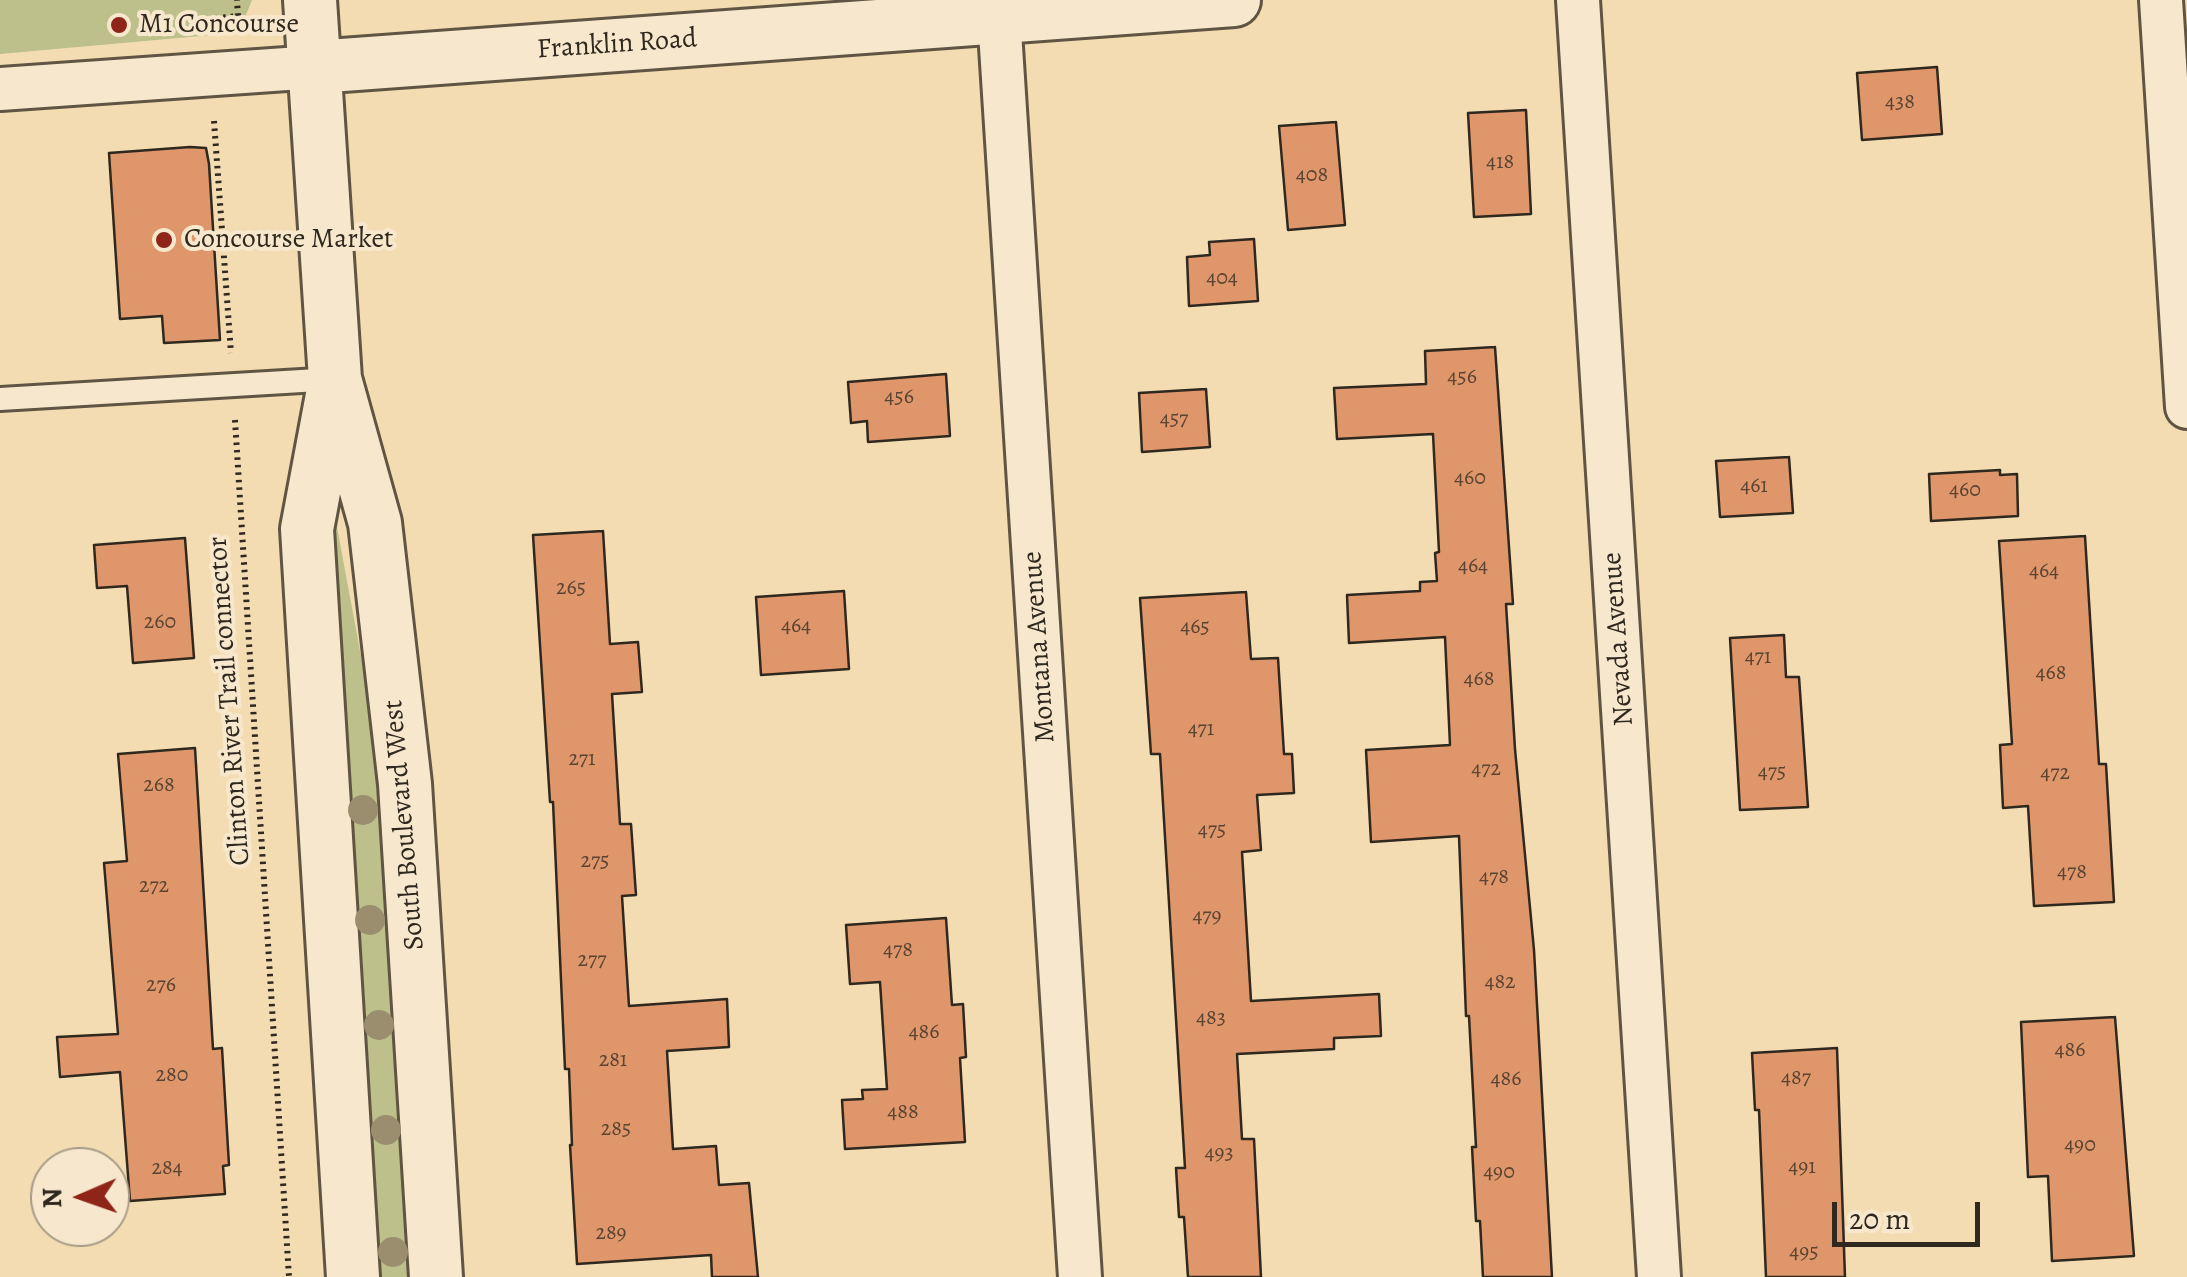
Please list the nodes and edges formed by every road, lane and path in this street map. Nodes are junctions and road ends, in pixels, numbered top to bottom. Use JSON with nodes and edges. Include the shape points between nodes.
{"nodes":[{"id":1,"x":237,"y":0,"type":"edge"},
{"id":2,"x":310,"y":0,"type":"edge"},
{"id":3,"x":1234,"y":0,"type":"edge"},
{"id":4,"x":1578,"y":0,"type":"edge"},
{"id":5,"x":2161,"y":0,"type":"edge"},
{"id":6,"x":999,"y":16,"type":"junction"},
{"id":7,"x":211,"y":40,"type":"dead end"},
{"id":8,"x":315,"y":66,"type":"junction"},
{"id":9,"x":0,"y":89,"type":"edge"},
{"id":10,"x":214,"y":122,"type":"dead end"},
{"id":11,"x":335,"y":379,"type":"junction"},
{"id":12,"x":233,"y":384,"type":"junction"},
{"id":13,"x":0,"y":399,"type":"edge"},
{"id":14,"x":2187,"y":407,"type":"edge"},
{"id":15,"x":289,"y":1277,"type":"edge"},
{"id":16,"x":353,"y":1277,"type":"edge"},
{"id":17,"x":436,"y":1277,"type":"edge"},
{"id":18,"x":1080,"y":1277,"type":"edge"},
{"id":19,"x":1659,"y":1277,"type":"edge"}],
"edges":[{"from":1,"to":7,"type":"path","via":[[238,16],[210,18]]},
{"from":2,"to":8,"type":"street","name":"South Boulevard West"},
{"from":3,"to":6,"type":"street","name":"Franklin Road"},
{"from":4,"to":19,"type":"street","name":"Nevada Avenue"},
{"from":5,"to":14,"type":"street"},
{"from":6,"to":8,"type":"street","name":"Franklin Road"},
{"from":6,"to":18,"type":"street","name":"Montana Avenue"},
{"from":8,"to":9,"type":"street","name":"Franklin Road"},
{"from":8,"to":11,"type":"street","name":"South Boulevard West"},
{"from":10,"to":12,"type":"path","name":"Clinton River Trail connector"},
{"from":11,"to":12,"type":"lane"},
{"from":11,"to":16,"type":"street","name":"South Boulevard West","via":[[307,530]]},
{"from":11,"to":17,"type":"street","name":"South Boulevard West","via":[[374,523],[403,765]]},
{"from":12,"to":13,"type":"lane"},
{"from":12,"to":15,"type":"path","name":"Clinton River Trail connector"}]}
